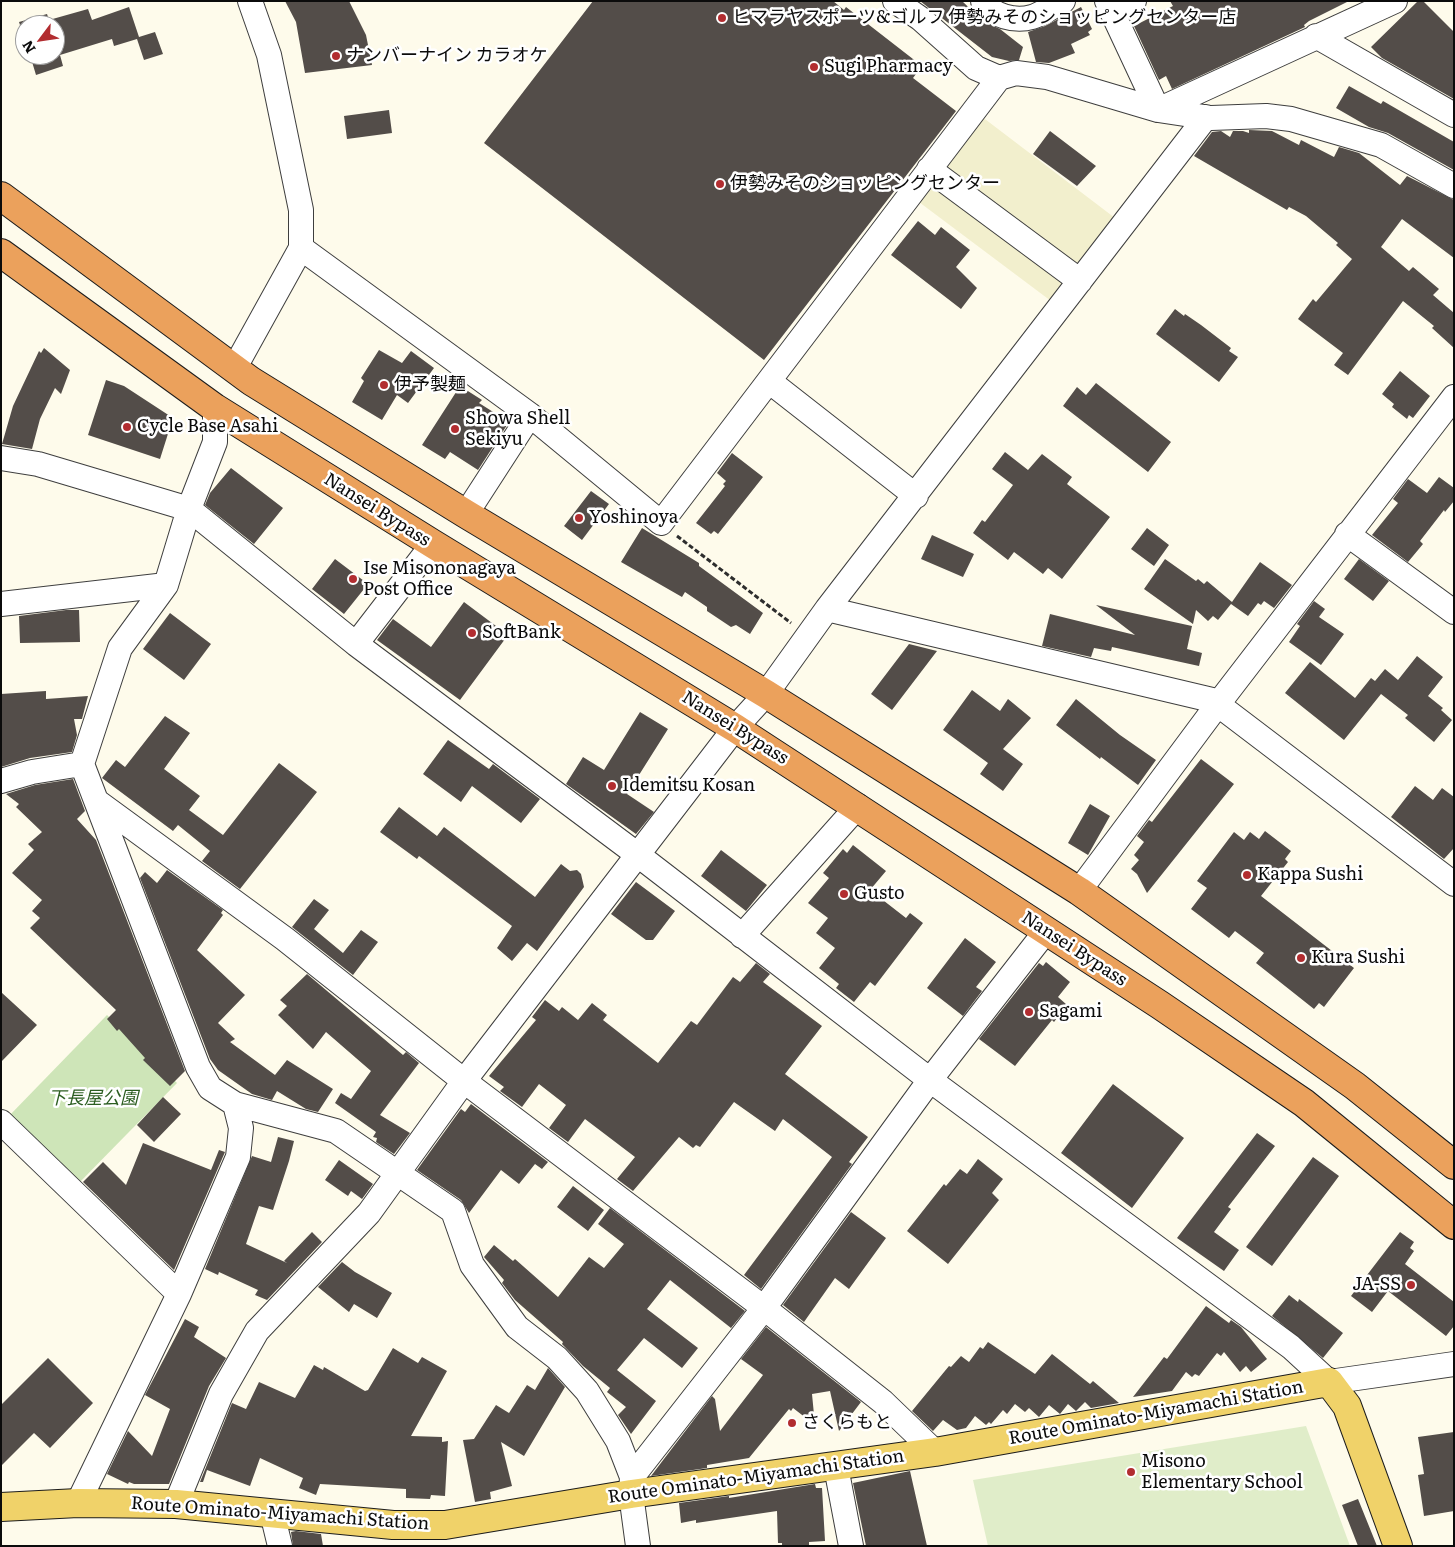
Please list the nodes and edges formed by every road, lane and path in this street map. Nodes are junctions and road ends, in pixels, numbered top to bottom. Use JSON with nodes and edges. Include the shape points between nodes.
{"nodes":[{"id":1,"x":250,"y":1,"type":"edge"},
{"id":2,"x":895,"y":1,"type":"edge"},
{"id":3,"x":982,"y":1,"type":"edge"},
{"id":4,"x":1063,"y":1,"type":"edge"},
{"id":5,"x":1134,"y":1,"type":"edge"},
{"id":6,"x":1395,"y":1,"type":"edge"},
{"id":7,"x":1109,"y":6,"type":"edge"},
{"id":8,"x":1316,"y":36,"type":"junction"},
{"id":9,"x":998,"y":78,"type":"junction"},
{"id":10,"x":1158,"y":110,"type":"junction"},
{"id":11,"x":1454,"y":115,"type":"edge"},
{"id":12,"x":1206,"y":117,"type":"junction"},
{"id":13,"x":929,"y":169,"type":"junction"},
{"id":14,"x":1454,"y":186,"type":"edge"},
{"id":15,"x":1,"y":196,"type":"edge"},
{"id":16,"x":301,"y":248,"type":"junction"},
{"id":17,"x":1,"y":253,"type":"edge"},
{"id":18,"x":1080,"y":281,"type":"junction"},
{"id":19,"x":234,"y":369,"type":"junction"},
{"id":20,"x":769,"y":381,"type":"junction"},
{"id":21,"x":1454,"y":397,"type":"edge"},
{"id":22,"x":214,"y":408,"type":"junction"},
{"id":23,"x":530,"y":415,"type":"junction"},
{"id":24,"x":1,"y":458,"type":"edge"},
{"id":25,"x":916,"y":496,"type":"junction"},
{"id":26,"x":189,"y":509,"type":"junction"},
{"id":27,"x":466,"y":514,"type":"junction"},
{"id":28,"x":661,"y":524,"type":"junction"},
{"id":29,"x":1347,"y":534,"type":"junction"},
{"id":30,"x":433,"y":544,"type":"junction"},
{"id":31,"x":166,"y":585,"type":"junction"},
{"id":32,"x":1,"y":604,"type":"edge"},
{"id":33,"x":827,"y":609,"type":"junction"},
{"id":34,"x":1454,"y":612,"type":"edge"},
{"id":35,"x":808,"y":636,"type":"junction"},
{"id":36,"x":356,"y":644,"type":"junction"},
{"id":37,"x":766,"y":694,"type":"junction"},
{"id":38,"x":1218,"y":704,"type":"junction"},
{"id":39,"x":735,"y":728,"type":"junction"},
{"id":40,"x":82,"y":764,"type":"junction"},
{"id":41,"x":1,"y":781,"type":"edge"},
{"id":42,"x":99,"y":803,"type":"junction"},
{"id":43,"x":858,"y":806,"type":"junction"},
{"id":44,"x":638,"y":855,"type":"junction"},
{"id":45,"x":1451,"y":875,"type":"edge"},
{"id":46,"x":1079,"y":891,"type":"junction"},
{"id":47,"x":1046,"y":931,"type":"junction"},
{"id":48,"x":742,"y":936,"type":"junction"},
{"id":49,"x":930,"y":1080,"type":"junction"},
{"id":50,"x":464,"y":1081,"type":"junction"},
{"id":51,"x":235,"y":1104,"type":"junction"},
{"id":52,"x":1,"y":1122,"type":"edge"},
{"id":53,"x":1454,"y":1166,"type":"edge"},
{"id":54,"x":396,"y":1174,"type":"junction"},
{"id":55,"x":1454,"y":1225,"type":"edge"},
{"id":56,"x":179,"y":1294,"type":"junction"},
{"id":57,"x":764,"y":1308,"type":"junction"},
{"id":58,"x":1454,"y":1364,"type":"edge"},
{"id":59,"x":1329,"y":1382,"type":"junction"},
{"id":60,"x":935,"y":1452,"type":"junction"},
{"id":61,"x":836,"y":1467,"type":"junction"},
{"id":62,"x":632,"y":1485,"type":"junction"},
{"id":63,"x":78,"y":1504,"type":"junction"},
{"id":64,"x":176,"y":1504,"type":"junction"},
{"id":65,"x":1,"y":1507,"type":"edge"},
{"id":66,"x":272,"y":1512,"type":"junction"},
{"id":67,"x":280,"y":1546,"type":"edge"},
{"id":68,"x":638,"y":1546,"type":"edge"},
{"id":69,"x":851,"y":1546,"type":"edge"},
{"id":70,"x":1398,"y":1546,"type":"edge"}],
"edges":[{"from":1,"to":16,"type":"street","via":[[269,55],[301,210]]},
{"from":2,"to":9,"type":"street","via":[[921,19],[976,68]]},
{"from":3,"to":4,"type":"street","via":[[995,14],[1020,18],[1031,17]]},
{"from":5,"to":7,"type":"street"},
{"from":6,"to":8,"type":"street"},
{"from":7,"to":10,"type":"street"},
{"from":8,"to":10,"type":"street"},
{"from":8,"to":11,"type":"street"},
{"from":9,"to":10,"type":"street","via":[[1016,74],[1047,77]]},
{"from":9,"to":13,"type":"street"},
{"from":10,"to":12,"type":"street"},
{"from":12,"to":14,"type":"street","via":[[1291,119],[1381,145]]},
{"from":12,"to":18,"type":"street"},
{"from":13,"to":18,"type":"street"},
{"from":13,"to":20,"type":"street"},
{"from":15,"to":19,"type":"highway"},
{"from":16,"to":19,"type":"street"},
{"from":16,"to":23,"type":"street"},
{"from":17,"to":22,"type":"highway","name":"Nansei Bypass"},
{"from":18,"to":25,"type":"street"},
{"from":19,"to":27,"type":"highway"},
{"from":20,"to":25,"type":"street"},
{"from":20,"to":28,"type":"street"},
{"from":21,"to":29,"type":"street"},
{"from":22,"to":26,"type":"street","via":[[215,442]]},
{"from":22,"to":30,"type":"highway","name":"Nansei Bypass"},
{"from":23,"to":27,"type":"street"},
{"from":23,"to":28,"type":"street"},
{"from":24,"to":26,"type":"street","via":[[38,464]]},
{"from":25,"to":33,"type":"street"},
{"from":26,"to":31,"type":"street"},
{"from":26,"to":36,"type":"street"},
{"from":27,"to":37,"type":"highway"},
{"from":28,"to":35,"type":"path"},
{"from":29,"to":34,"type":"street"},
{"from":29,"to":38,"type":"street"},
{"from":30,"to":36,"type":"street"},
{"from":30,"to":39,"type":"highway","name":"Nansei Bypass"},
{"from":31,"to":32,"type":"street"},
{"from":31,"to":40,"type":"street","via":[[120,648]]},
{"from":33,"to":35,"type":"street"},
{"from":33,"to":38,"type":"street"},
{"from":35,"to":37,"type":"street"},
{"from":36,"to":44,"type":"street"},
{"from":37,"to":39,"type":"street"},
{"from":37,"to":46,"type":"highway"},
{"from":38,"to":45,"type":"street"},
{"from":38,"to":46,"type":"street"},
{"from":39,"to":43,"type":"highway","name":"Nansei Bypass"},
{"from":39,"to":44,"type":"street"},
{"from":40,"to":41,"type":"street"},
{"from":40,"to":42,"type":"street"},
{"from":42,"to":50,"type":"street","via":[[285,939]]},
{"from":42,"to":51,"type":"street","via":[[198,1067],[210,1088]]},
{"from":43,"to":47,"type":"highway","name":"Nansei Bypass"},
{"from":43,"to":48,"type":"street"},
{"from":44,"to":48,"type":"street"},
{"from":44,"to":50,"type":"street"},
{"from":46,"to":53,"type":"highway","via":[[1355,1086]]},
{"from":47,"to":49,"type":"street"},
{"from":47,"to":55,"type":"highway","name":"Nansei Bypass","via":[[1304,1103]]},
{"from":48,"to":49,"type":"street"},
{"from":49,"to":57,"type":"street"},
{"from":49,"to":59,"type":"street","via":[[1291,1347]]},
{"from":50,"to":54,"type":"street"},
{"from":50,"to":57,"type":"street"},
{"from":51,"to":54,"type":"street","via":[[336,1131]]},
{"from":51,"to":56,"type":"street","via":[[240,1128],[238,1157]]},
{"from":52,"to":56,"type":"street"},
{"from":54,"to":62,"type":"street","via":[[454,1211],[472,1265],[517,1327],[557,1358],[587,1391],[618,1441]]},
{"from":54,"to":64,"type":"street","via":[[369,1213],[257,1331],[221,1394]]},
{"from":56,"to":63,"type":"street"},
{"from":57,"to":60,"type":"street","via":[[883,1402]]},
{"from":57,"to":62,"type":"street"},
{"from":58,"to":59,"type":"street"},
{"from":59,"to":60,"type":"main road","name":"Route Ominato-Miyamachi Station"},
{"from":59,"to":70,"type":"main road","name":"Route Ominato-Miyamachi Station","via":[[1347,1406]]},
{"from":60,"to":61,"type":"main road","name":"Route Ominato-Miyamachi Station"},
{"from":61,"to":62,"type":"main road","name":"Route Ominato-Miyamachi Station"},
{"from":61,"to":69,"type":"street"},
{"from":62,"to":66,"type":"main road","name":"Route Ominato-Miyamachi Station","via":[[445,1525],[393,1525]]},
{"from":62,"to":68,"type":"street"},
{"from":63,"to":64,"type":"main road","name":"Route Ominato-Miyamachi Station"},
{"from":63,"to":65,"type":"main road","name":"Route Ominato-Miyamachi Station"},
{"from":64,"to":66,"type":"main road","name":"Route Ominato-Miyamachi Station"},
{"from":66,"to":67,"type":"street"}]}
